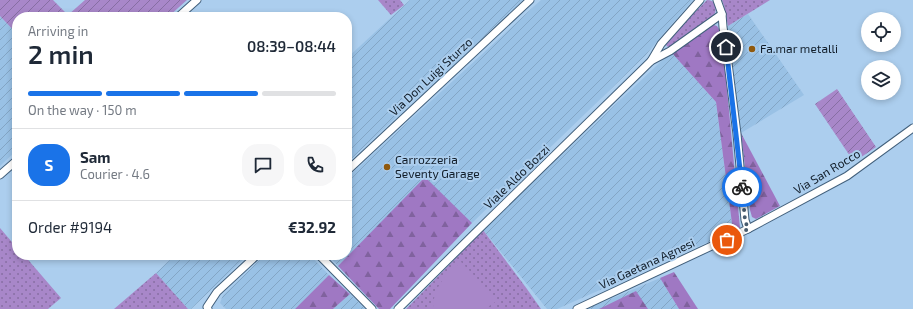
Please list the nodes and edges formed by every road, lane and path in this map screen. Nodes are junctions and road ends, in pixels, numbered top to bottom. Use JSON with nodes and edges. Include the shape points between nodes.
{"nodes":[{"id":1,"x":197,"y":0,"type":"edge"},
{"id":2,"x":530,"y":0,"type":"edge"},
{"id":3,"x":700,"y":0,"type":"edge"},
{"id":4,"x":717,"y":0,"type":"edge"},
{"id":5,"x":184,"y":12,"type":"edge"},
{"id":6,"x":722,"y":14,"type":"junction"},
{"id":7,"x":651,"y":61,"type":"junction"},
{"id":8,"x":913,"y":128,"type":"edge"},
{"id":9,"x":12,"y":164,"type":"edge"},
{"id":10,"x":352,"y":166,"type":"edge"},
{"id":11,"x":0,"y":175,"type":"edge"},
{"id":12,"x":748,"y":229,"type":"junction"},
{"id":13,"x":252,"y":260,"type":"edge"},
{"id":14,"x":324,"y":260,"type":"edge"},
{"id":15,"x":208,"y":309,"type":"edge"},
{"id":16,"x":372,"y":309,"type":"edge"},
{"id":17,"x":398,"y":309,"type":"edge"},
{"id":18,"x":577,"y":309,"type":"edge"}],
"edges":[{"from":1,"to":5,"type":"street"},
{"from":2,"to":10,"type":"street","name":"Via Don Luigi Sturzo"},
{"from":3,"to":7,"type":"street","name":"Viale Aldo Bozzi","via":[[661,44]]},
{"from":4,"to":6,"type":"street"},
{"from":6,"to":7,"type":"street","name":"Viale Aldo Bozzi"},
{"from":6,"to":12,"type":"street"},
{"from":7,"to":17,"type":"street","name":"Viale Aldo Bozzi"},
{"from":8,"to":12,"type":"street","name":"Via San Rocco","via":[[847,176]]},
{"from":9,"to":11,"type":"street"},
{"from":12,"to":18,"type":"street","name":"Via Gaetana Agnesi"},
{"from":13,"to":15,"type":"street","via":[[217,292]]},
{"from":14,"to":16,"type":"street"}]}
